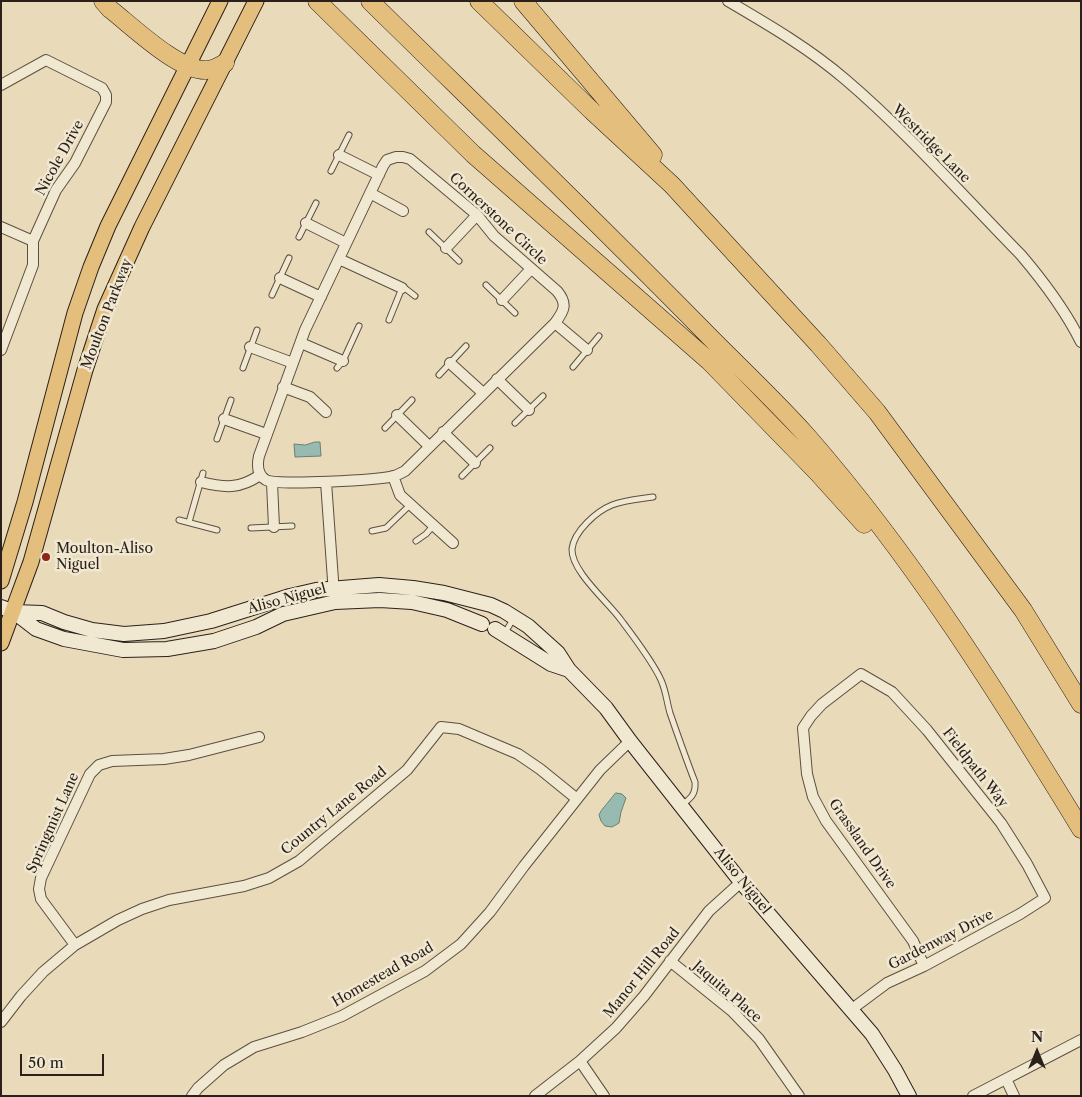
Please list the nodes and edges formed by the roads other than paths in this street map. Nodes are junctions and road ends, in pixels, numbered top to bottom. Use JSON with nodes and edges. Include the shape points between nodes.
{"nodes":[{"id":1,"x":103,"y":1,"type":"edge"},
{"id":2,"x":220,"y":1,"type":"edge"},
{"id":3,"x":256,"y":1,"type":"edge"},
{"id":4,"x":317,"y":1,"type":"edge"},
{"id":5,"x":370,"y":1,"type":"edge"},
{"id":6,"x":479,"y":1,"type":"edge"},
{"id":7,"x":523,"y":1,"type":"edge"},
{"id":8,"x":728,"y":1,"type":"edge"},
{"id":9,"x":225,"y":63,"type":"junction"},
{"id":10,"x":188,"y":66,"type":"junction"},
{"id":11,"x":1,"y":85,"type":"edge"},
{"id":12,"x":349,"y":135,"type":"dead end"},
{"id":13,"x":339,"y":155,"type":"junction"},
{"id":14,"x":331,"y":171,"type":"dead end"},
{"id":15,"x":379,"y":175,"type":"junction"},
{"id":16,"x":672,"y":185,"type":"junction"},
{"id":17,"x":370,"y":193,"type":"junction"},
{"id":18,"x":316,"y":203,"type":"dead end"},
{"id":19,"x":402,"y":210,"type":"dead end"},
{"id":20,"x":477,"y":215,"type":"junction"},
{"id":21,"x":306,"y":223,"type":"junction"},
{"id":22,"x":1,"y":227,"type":"edge"},
{"id":23,"x":429,"y":232,"type":"dead end"},
{"id":24,"x":299,"y":238,"type":"dead end"},
{"id":25,"x":33,"y":241,"type":"junction"},
{"id":26,"x":346,"y":243,"type":"junction"},
{"id":27,"x":446,"y":248,"type":"junction"},
{"id":28,"x":289,"y":258,"type":"dead end"},
{"id":29,"x":339,"y":259,"type":"junction"},
{"id":30,"x":459,"y":261,"type":"dead end"},
{"id":31,"x":530,"y":269,"type":"junction"},
{"id":32,"x":280,"y":278,"type":"junction"},
{"id":33,"x":486,"y":286,"type":"dead end"},
{"id":34,"x":402,"y":288,"type":"junction"},
{"id":35,"x":272,"y":296,"type":"dead end"},
{"id":36,"x":415,"y":296,"type":"dead end"},
{"id":37,"x":321,"y":297,"type":"junction"},
{"id":38,"x":502,"y":300,"type":"junction"},
{"id":39,"x":515,"y":313,"type":"dead end"},
{"id":40,"x":388,"y":320,"type":"dead end"},
{"id":41,"x":555,"y":323,"type":"junction"},
{"id":42,"x":359,"y":326,"type":"dead end"},
{"id":43,"x":257,"y":330,"type":"dead end"},
{"id":44,"x":600,"y":336,"type":"dead end"},
{"id":45,"x":4,"y":337,"type":"edge"},
{"id":46,"x":301,"y":342,"type":"junction"},
{"id":47,"x":1081,"y":342,"type":"edge"},
{"id":48,"x":466,"y":346,"type":"dead end"},
{"id":49,"x":250,"y":347,"type":"junction"},
{"id":50,"x":1,"y":350,"type":"edge"},
{"id":51,"x":587,"y":350,"type":"junction"},
{"id":52,"x":292,"y":363,"type":"junction"},
{"id":53,"x":450,"y":363,"type":"junction"},
{"id":54,"x":340,"y":365,"type":"joint"},
{"id":55,"x":573,"y":366,"type":"dead end"},
{"id":56,"x":243,"y":368,"type":"dead end"},
{"id":57,"x":439,"y":375,"type":"dead end"},
{"id":58,"x":497,"y":379,"type":"junction"},
{"id":59,"x":283,"y":387,"type":"junction"},
{"id":60,"x":483,"y":393,"type":"junction"},
{"id":61,"x":543,"y":396,"type":"dead end"},
{"id":62,"x":231,"y":400,"type":"dead end"},
{"id":63,"x":412,"y":400,"type":"dead end"},
{"id":64,"x":529,"y":410,"type":"junction"},
{"id":65,"x":326,"y":412,"type":"dead end"},
{"id":66,"x":397,"y":415,"type":"junction"},
{"id":67,"x":224,"y":419,"type":"junction"},
{"id":68,"x":515,"y":423,"type":"dead end"},
{"id":69,"x":385,"y":428,"type":"dead end"},
{"id":70,"x":443,"y":432,"type":"junction"},
{"id":71,"x":266,"y":434,"type":"junction"},
{"id":72,"x":217,"y":439,"type":"dead end"},
{"id":73,"x":430,"y":446,"type":"junction"},
{"id":74,"x":490,"y":448,"type":"dead end"},
{"id":75,"x":475,"y":463,"type":"junction"},
{"id":76,"x":260,"y":475,"type":"junction"},
{"id":77,"x":393,"y":476,"type":"junction"},
{"id":78,"x":462,"y":476,"type":"dead end"},
{"id":79,"x":202,"y":477,"type":"joint"},
{"id":80,"x":326,"y":482,"type":"junction"},
{"id":81,"x":272,"y":483,"type":"junction"},
{"id":82,"x":654,"y":497,"type":"dead end"},
{"id":83,"x":410,"y":504,"type":"junction"},
{"id":84,"x":179,"y":520,"type":"dead end"},
{"id":85,"x":189,"y":522,"type":"junction"},
{"id":86,"x":292,"y":526,"type":"dead end"},
{"id":87,"x":433,"y":526,"type":"junction"},
{"id":88,"x":274,"y":527,"type":"junction"},
{"id":89,"x":251,"y":528,"type":"dead end"},
{"id":90,"x":217,"y":530,"type":"dead end"},
{"id":91,"x":372,"y":532,"type":"dead end"},
{"id":92,"x":416,"y":541,"type":"dead end"},
{"id":93,"x":452,"y":543,"type":"dead end"},
{"id":94,"x":1,"y":581,"type":"edge"},
{"id":95,"x":334,"y":587,"type":"junction"},
{"id":96,"x":414,"y":588,"type":"junction"},
{"id":97,"x":930,"y":595,"type":"junction"},
{"id":98,"x":335,"y":602,"type":"junction"},
{"id":99,"x":412,"y":602,"type":"junction"},
{"id":100,"x":8,"y":610,"type":"edge"},
{"id":101,"x":514,"y":617,"type":"junction"},
{"id":102,"x":494,"y":629,"type":"junction"},
{"id":103,"x":1,"y":643,"type":"edge"},
{"id":104,"x":569,"y":670,"type":"junction"},
{"id":105,"x":1081,"y":704,"type":"edge"},
{"id":106,"x":803,"y":728,"type":"joint"},
{"id":107,"x":259,"y":737,"type":"dead end"},
{"id":108,"x":630,"y":741,"type":"junction"},
{"id":109,"x":577,"y":799,"type":"junction"},
{"id":110,"x":681,"y":806,"type":"junction"},
{"id":111,"x":1081,"y":829,"type":"edge"},
{"id":112,"x":741,"y":882,"type":"junction"},
{"id":113,"x":1045,"y":898,"type":"joint"},
{"id":114,"x":75,"y":945,"type":"junction"},
{"id":115,"x":670,"y":961,"type":"junction"},
{"id":116,"x":924,"y":966,"type":"junction"},
{"id":117,"x":852,"y":1009,"type":"junction"},
{"id":118,"x":1,"y":1022,"type":"edge"},
{"id":119,"x":1081,"y":1040,"type":"edge"},
{"id":120,"x":580,"y":1061,"type":"junction"},
{"id":121,"x":1006,"y":1079,"type":"junction"},
{"id":122,"x":192,"y":1096,"type":"edge"},
{"id":123,"x":535,"y":1096,"type":"edge"},
{"id":124,"x":604,"y":1096,"type":"edge"},
{"id":125,"x":799,"y":1096,"type":"edge"},
{"id":126,"x":909,"y":1096,"type":"edge"},
{"id":127,"x":973,"y":1096,"type":"edge"},
{"id":128,"x":1014,"y":1096,"type":"edge"}],
"edges":[{"from":1,"to":10,"type":"highway","via":[[166,54]]},
{"from":2,"to":10,"type":"main road","name":"Moulton Parkway"},
{"from":3,"to":9,"type":"main road","name":"Moulton Parkway"},
{"from":4,"to":97,"type":"highway","via":[[473,154],[709,361]]},
{"from":5,"to":97,"type":"highway","via":[[578,204],[806,435],[870,513]]},
{"from":6,"to":16,"type":"highway"},
{"from":7,"to":16,"type":"highway","via":[[649,150]]},
{"from":8,"to":47,"type":"street","name":"Westridge Lane","via":[[789,37],[845,79],[895,126],[1033,269],[1056,299]]},
{"from":9,"to":10,"type":"highway","via":[[207,70]]},
{"from":9,"to":100,"type":"main road","name":"Moulton Parkway","via":[[142,227],[105,309],[31,562]]},
{"from":10,"to":94,"type":"main road","name":"Moulton Parkway","via":[[108,226],[91,267],[75,313]]},
{"from":11,"to":25,"type":"street","name":"Nicole Drive","via":[[46,60],[102,88],[106,95],[106,102],[75,163],[56,190]]},
{"from":12,"to":13,"type":"lane"},
{"from":13,"to":14,"type":"lane"},
{"from":13,"to":15,"type":"street"},
{"from":15,"to":17,"type":"street","name":"Cornerstone Circle"},
{"from":15,"to":20,"type":"street","name":"Cornerstone Circle","via":[[388,160],[396,157],[410,159]]},
{"from":16,"to":105,"type":"highway","via":[[877,412],[1023,610]]},
{"from":17,"to":19,"type":"street"},
{"from":17,"to":26,"type":"street","name":"Cornerstone Circle"},
{"from":18,"to":21,"type":"lane"},
{"from":20,"to":27,"type":"street"},
{"from":20,"to":31,"type":"street","name":"Cornerstone Circle","via":[[494,236]]},
{"from":21,"to":24,"type":"lane"},
{"from":21,"to":26,"type":"street"},
{"from":22,"to":25,"type":"street"},
{"from":23,"to":27,"type":"lane"},
{"from":25,"to":45,"type":"street","name":"Nicole Drive","via":[[33,265]]},
{"from":26,"to":29,"type":"street","name":"Cornerstone Circle"},
{"from":27,"to":30,"type":"lane"},
{"from":28,"to":32,"type":"lane"},
{"from":29,"to":34,"type":"street"},
{"from":29,"to":37,"type":"street","name":"Cornerstone Circle"},
{"from":31,"to":38,"type":"street"},
{"from":31,"to":41,"type":"street","name":"Cornerstone Circle","via":[[562,297],[563,312]]},
{"from":32,"to":35,"type":"lane"},
{"from":32,"to":37,"type":"street"},
{"from":33,"to":38,"type":"lane"},
{"from":34,"to":36,"type":"lane"},
{"from":34,"to":40,"type":"lane"},
{"from":37,"to":46,"type":"street","name":"Cornerstone Circle"},
{"from":38,"to":39,"type":"lane"},
{"from":41,"to":51,"type":"street"},
{"from":41,"to":58,"type":"street","name":"Cornerstone Circle"},
{"from":42,"to":54,"type":"lane"},
{"from":43,"to":49,"type":"lane"},
{"from":44,"to":51,"type":"lane"},
{"from":45,"to":50,"type":"street","name":"Nicole Drive"},
{"from":46,"to":52,"type":"street","name":"Cornerstone Circle"},
{"from":46,"to":54,"type":"street"},
{"from":48,"to":53,"type":"lane"},
{"from":49,"to":52,"type":"street"},
{"from":49,"to":56,"type":"lane"},
{"from":51,"to":55,"type":"lane"},
{"from":52,"to":59,"type":"street","name":"Cornerstone Circle"},
{"from":53,"to":57,"type":"lane"},
{"from":53,"to":60,"type":"street"},
{"from":58,"to":60,"type":"street","name":"Cornerstone Circle"},
{"from":58,"to":64,"type":"street"},
{"from":59,"to":65,"type":"street","via":[[310,397]]},
{"from":59,"to":71,"type":"street","name":"Cornerstone Circle"},
{"from":60,"to":70,"type":"street","name":"Cornerstone Circle"},
{"from":61,"to":64,"type":"lane"},
{"from":62,"to":67,"type":"lane"},
{"from":63,"to":66,"type":"lane"},
{"from":64,"to":68,"type":"lane"},
{"from":66,"to":69,"type":"lane"},
{"from":66,"to":73,"type":"street"},
{"from":67,"to":71,"type":"street"},
{"from":67,"to":72,"type":"lane"},
{"from":70,"to":73,"type":"street","name":"Cornerstone Circle"},
{"from":70,"to":75,"type":"street"},
{"from":71,"to":76,"type":"street","name":"Cornerstone Circle","via":[[257,463]]},
{"from":73,"to":77,"type":"street","name":"Cornerstone Circle","via":[[405,471]]},
{"from":74,"to":75,"type":"lane"},
{"from":75,"to":78,"type":"lane"},
{"from":76,"to":79,"type":"street","via":[[249,483],[232,487],[214,485]]},
{"from":76,"to":81,"type":"street"},
{"from":77,"to":80,"type":"street","name":"Cornerstone Circle"},
{"from":77,"to":83,"type":"street","via":[[400,495]]},
{"from":79,"to":85,"type":"lane"},
{"from":80,"to":81,"type":"street","name":"Cornerstone Circle"},
{"from":80,"to":95,"type":"street"},
{"from":81,"to":88,"type":"street"},
{"from":82,"to":110,"type":"lane","via":[[613,505],[599,513],[576,537],[572,548],[573,559],[580,572],[626,626],[661,680],[695,782],[694,794]]},
{"from":83,"to":87,"type":"street"},
{"from":83,"to":91,"type":"lane","via":[[386,528]]},
{"from":84,"to":85,"type":"lane"},
{"from":85,"to":90,"type":"lane"},
{"from":86,"to":88,"type":"lane"},
{"from":87,"to":92,"type":"lane"},
{"from":87,"to":93,"type":"street"},
{"from":88,"to":89,"type":"lane"},
{"from":95,"to":96,"type":"street","name":"Aliso Niguel","via":[[379,585]]},
{"from":95,"to":98,"type":"street"},
{"from":95,"to":100,"type":"street","name":"Aliso Niguel","via":[[290,596],[211,622],[124,634],[92,630],[42,613]]},
{"from":96,"to":99,"type":"street"},
{"from":96,"to":101,"type":"street","name":"Aliso Niguel","via":[[491,605]]},
{"from":97,"to":111,"type":"highway"},
{"from":98,"to":99,"type":"street","name":"Aliso Niguel"},
{"from":98,"to":100,"type":"street","name":"Aliso Niguel","via":[[283,614],[214,641],[167,649],[123,650],[64,639],[36,628]]},
{"from":99,"to":102,"type":"street","name":"Aliso Niguel","via":[[447,610]]},
{"from":100,"to":103,"type":"main road","name":"Moulton Parkway"},
{"from":101,"to":102,"type":"lane"},
{"from":101,"to":104,"type":"street","name":"Aliso Niguel","via":[[558,652]]},
{"from":102,"to":104,"type":"street","name":"Aliso Niguel","via":[[551,664]]},
{"from":104,"to":108,"type":"street","name":"Aliso Niguel","via":[[606,708]]},
{"from":106,"to":113,"type":"street","name":"Fieldpath Way","via":[[822,704],[861,674],[892,692],[927,730],[1001,823]]},
{"from":106,"to":116,"type":"street","name":"Grassland Drive","via":[[806,774],[813,797],[826,821],[913,941]]},
{"from":107,"to":114,"type":"street","name":"Springmist Lane","via":[[189,755],[112,761],[99,765],[90,774],[41,878],[39,889],[41,899]]},
{"from":108,"to":109,"type":"street","name":"Homestead Road","via":[[600,770]]},
{"from":108,"to":110,"type":"street","name":"Aliso Niguel"},
{"from":109,"to":114,"type":"street","name":"Country Lane Road","via":[[518,754],[459,729],[441,727],[407,770],[299,861],[269,878],[244,886],[169,900],[142,909]]},
{"from":109,"to":122,"type":"street","name":"Homestead Road","via":[[490,912],[461,944],[425,971],[342,1016],[254,1047],[224,1065]]},
{"from":110,"to":112,"type":"street","name":"Aliso Niguel"},
{"from":112,"to":115,"type":"street","name":"Manor Hill Road","via":[[709,911]]},
{"from":112,"to":117,"type":"street","name":"Aliso Niguel"},
{"from":113,"to":116,"type":"street","name":"Gardenway Drive"},
{"from":114,"to":118,"type":"street","name":"Country Lane Road","via":[[43,972]]},
{"from":115,"to":120,"type":"street","name":"Manor Hill Road","via":[[616,1028]]},
{"from":115,"to":125,"type":"street","name":"Jaquita Place","via":[[732,1011],[759,1039]]},
{"from":116,"to":117,"type":"street","name":"Gardenway Drive","via":[[888,983]]},
{"from":117,"to":126,"type":"street","name":"Aliso Niguel","via":[[876,1041]]},
{"from":119,"to":121,"type":"street"},
{"from":120,"to":123,"type":"street","name":"Manor Hill Road"},
{"from":120,"to":124,"type":"street"},
{"from":121,"to":127,"type":"street"},
{"from":121,"to":128,"type":"street"}]}
